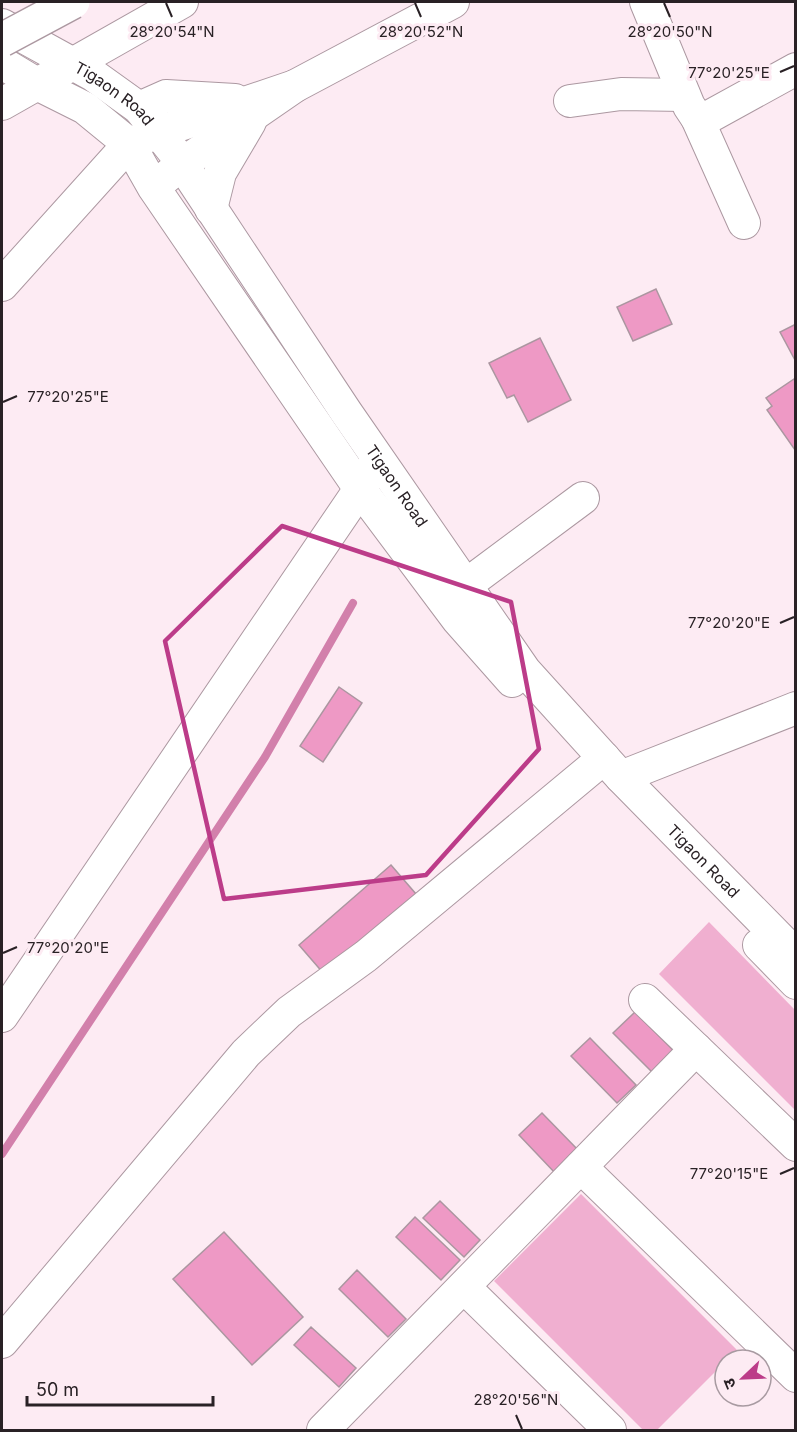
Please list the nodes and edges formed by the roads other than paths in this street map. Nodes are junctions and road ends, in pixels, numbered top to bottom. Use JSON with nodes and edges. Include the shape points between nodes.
{"nodes":[{"id":1,"x":73,"y":2,"type":"edge"},
{"id":2,"x":182,"y":2,"type":"edge"},
{"id":3,"x":453,"y":2,"type":"edge"},
{"id":4,"x":646,"y":2,"type":"edge"},
{"id":5,"x":2,"y":25,"type":"edge"},
{"id":6,"x":2,"y":40,"type":"edge"},
{"id":7,"x":2,"y":63,"type":"edge"},
{"id":8,"x":72,"y":65,"type":"junction"},
{"id":9,"x":795,"y":69,"type":"edge"},
{"id":10,"x":37,"y":84,"type":"junction"},
{"id":11,"x":570,"y":101,"type":"dead end"},
{"id":12,"x":2,"y":104,"type":"edge"},
{"id":13,"x":254,"y":107,"type":"junction"},
{"id":14,"x":691,"y":107,"type":"junction"},
{"id":15,"x":139,"y":108,"type":"junction"},
{"id":16,"x":159,"y":132,"type":"junction"},
{"id":17,"x":129,"y":144,"type":"junction"},
{"id":18,"x":182,"y":164,"type":"junction"},
{"id":19,"x":154,"y":188,"type":"junction"},
{"id":20,"x":211,"y":208,"type":"junction"},
{"id":21,"x":744,"y":223,"type":"dead end"},
{"id":22,"x":2,"y":285,"type":"edge"},
{"id":23,"x":378,"y":457,"type":"junction"},
{"id":24,"x":360,"y":489,"type":"junction"},
{"id":25,"x":583,"y":498,"type":"dead end"},
{"id":26,"x":466,"y":585,"type":"junction"},
{"id":27,"x":795,"y":708,"type":"edge"},
{"id":28,"x":605,"y":769,"type":"junction"},
{"id":29,"x":795,"y":955,"type":"edge"},
{"id":30,"x":795,"y":983,"type":"edge"},
{"id":31,"x":645,"y":1000,"type":"dead end"},
{"id":32,"x":2,"y":1017,"type":"edge"},
{"id":33,"x":696,"y":1049,"type":"junction"},
{"id":34,"x":795,"y":1145,"type":"edge"},
{"id":35,"x":581,"y":1167,"type":"junction"},
{"id":36,"x":464,"y":1287,"type":"junction"},
{"id":37,"x":2,"y":1342,"type":"edge"},
{"id":38,"x":795,"y":1376,"type":"edge"},
{"id":39,"x":340,"y":1425,"type":"edge"},
{"id":40,"x":610,"y":1431,"type":"edge"}],
"edges":[{"from":1,"to":6,"type":"highway","bridge":true},
{"from":2,"to":8,"type":"street"},
{"from":3,"to":13,"type":"street"},
{"from":4,"to":14,"type":"street"},
{"from":5,"to":8,"type":"street","name":"Tigaon Road"},
{"from":7,"to":10,"type":"street"},
{"from":8,"to":10,"type":"street"},
{"from":8,"to":15,"type":"street","name":"Tigaon Road"},
{"from":9,"to":14,"type":"street","via":[[705,119]]},
{"from":10,"to":12,"type":"street"},
{"from":10,"to":17,"type":"street","via":[[86,108]]},
{"from":11,"to":14,"type":"street","via":[[621,94]]},
{"from":13,"to":15,"type":"street","via":[[166,96]]},
{"from":13,"to":16,"type":"street"},
{"from":13,"to":18,"type":"street"},
{"from":13,"to":20,"type":"street","via":[[220,173]]},
{"from":14,"to":21,"type":"street"},
{"from":15,"to":16,"type":"street","name":"Tigaon Road"},
{"from":16,"to":17,"type":"street"},
{"from":16,"to":18,"type":"street","name":"Tigaon Road"},
{"from":17,"to":19,"type":"street"},
{"from":17,"to":22,"type":"street"},
{"from":18,"to":19,"type":"street"},
{"from":18,"to":20,"type":"street","name":"Tigaon Road"},
{"from":19,"to":24,"type":"street"},
{"from":20,"to":23,"type":"street","name":"Tigaon Road"},
{"from":23,"to":24,"type":"street"},
{"from":23,"to":26,"type":"street","name":"Tigaon Road"},
{"from":24,"to":28,"type":"street","via":[[458,620]]},
{"from":24,"to":32,"type":"street"},
{"from":25,"to":26,"type":"street"},
{"from":26,"to":28,"type":"street","name":"Tigaon Road","via":[[525,671]]},
{"from":27,"to":28,"type":"street"},
{"from":28,"to":29,"type":"street","name":"Tigaon Road"},
{"from":28,"to":30,"type":"street"},
{"from":28,"to":37,"type":"street","via":[[289,1012],[246,1053]]},
{"from":31,"to":33,"type":"street"},
{"from":33,"to":34,"type":"street"},
{"from":33,"to":35,"type":"street"},
{"from":35,"to":36,"type":"street"},
{"from":35,"to":38,"type":"street"},
{"from":36,"to":39,"type":"street"},
{"from":36,"to":40,"type":"street"}]}
